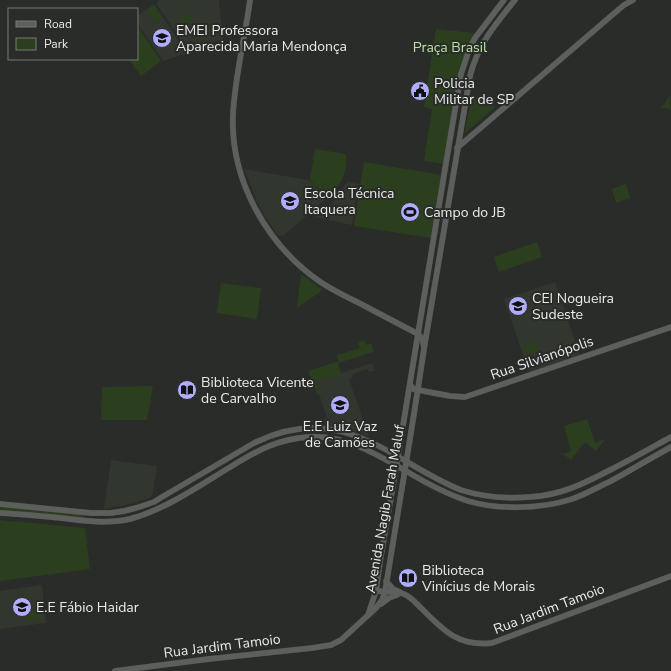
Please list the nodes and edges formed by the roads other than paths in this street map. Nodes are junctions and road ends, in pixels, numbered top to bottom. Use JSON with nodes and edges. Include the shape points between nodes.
{"nodes":[{"id":1,"x":250,"y":0,"type":"edge"},
{"id":2,"x":504,"y":0,"type":"edge"},
{"id":3,"x":633,"y":0,"type":"edge"},
{"id":4,"x":513,"y":2,"type":"edge"},
{"id":5,"x":459,"y":144,"type":"junction"},
{"id":6,"x":448,"y":148,"type":"junction"},
{"id":7,"x":454,"y":166,"type":"junction"},
{"id":8,"x":444,"y":172,"type":"junction"},
{"id":9,"x":453,"y":176,"type":"junction"},
{"id":10,"x":671,"y":328,"type":"edge"},
{"id":11,"x":418,"y":334,"type":"junction"},
{"id":12,"x":424,"y":349,"type":"junction"},
{"id":13,"x":410,"y":384,"type":"junction"},
{"id":14,"x":418,"y":390,"type":"junction"},
{"id":15,"x":358,"y":436,"type":"junction"},
{"id":16,"x":671,"y":437,"type":"edge"},
{"id":17,"x":366,"y":439,"type":"junction"},
{"id":18,"x":356,"y":445,"type":"junction"},
{"id":19,"x":671,"y":447,"type":"edge"},
{"id":20,"x":364,"y":448,"type":"junction"},
{"id":21,"x":398,"y":456,"type":"junction"},
{"id":22,"x":406,"y":461,"type":"junction"},
{"id":23,"x":396,"y":466,"type":"junction"},
{"id":24,"x":404,"y":470,"type":"junction"},
{"id":25,"x":574,"y":488,"type":"junction"},
{"id":26,"x":497,"y":497,"type":"junction"},
{"id":27,"x":577,"y":497,"type":"junction"},
{"id":28,"x":0,"y":504,"type":"edge"},
{"id":29,"x":502,"y":506,"type":"junction"},
{"id":30,"x":0,"y":512,"type":"edge"},
{"id":31,"x":671,"y":576,"type":"edge"},
{"id":32,"x":386,"y":581,"type":"junction"},
{"id":33,"x":376,"y":591,"type":"junction"},
{"id":34,"x":385,"y":592,"type":"junction"},
{"id":35,"x":403,"y":594,"type":"junction"},
{"id":36,"x":376,"y":608,"type":"junction"},
{"id":37,"x":368,"y":615,"type":"junction"},
{"id":38,"x":115,"y":671,"type":"edge"}],
"edges":[{"from":1,"to":11,"type":"main road","via":[[236,88],[233,126],[240,171],[255,208],[274,238],[308,273],[333,290]]},
{"from":2,"to":6,"type":"main road","name":"Avenida Nagib Farah Maluf","via":[[479,32],[469,50],[461,74]]},
{"from":3,"to":5,"type":"main road"},
{"from":4,"to":5,"type":"main road","name":"Avenida Nagib Farah Maluf","via":[[483,43],[472,67]]},
{"from":5,"to":6,"type":"main road","via":[[454,150]]},
{"from":5,"to":7,"type":"main road","name":"Avenida Nagib Farah Maluf"},
{"from":6,"to":8,"type":"main road","name":"Avenida Nagib Farah Maluf"},
{"from":7,"to":8,"type":"main road"},
{"from":7,"to":9,"type":"main road","name":"Avenida Nagib Farah Maluf"},
{"from":8,"to":9,"type":"main road"},
{"from":8,"to":11,"type":"main road","name":"Avenida Nagib Farah Maluf"},
{"from":9,"to":12,"type":"main road","name":"Avenida Nagib Farah Maluf"},
{"from":10,"to":14,"type":"main road","name":"Rua Silvianópolis","via":[[465,397]]},
{"from":11,"to":12,"type":"main road","via":[[422,338]]},
{"from":11,"to":13,"type":"main road","name":"Avenida Nagib Farah Maluf"},
{"from":12,"to":14,"type":"main road","name":"Avenida Nagib Farah Maluf"},
{"from":13,"to":14,"type":"main road"},
{"from":13,"to":21,"type":"main road","name":"Avenida Nagib Farah Maluf"},
{"from":14,"to":22,"type":"main road","name":"Avenida Nagib Farah Maluf"},
{"from":15,"to":17,"type":"main road"},
{"from":15,"to":18,"type":"main road","via":[[360,439]]},
{"from":15,"to":28,"type":"main road","via":[[336,430],[308,428],[265,437],[160,498],[124,511],[91,513]]},
{"from":16,"to":25,"type":"main road"},
{"from":17,"to":20,"type":"main road","via":[[362,442]]},
{"from":17,"to":21,"type":"main road"},
{"from":18,"to":20,"type":"main road"},
{"from":18,"to":30,"type":"main road","via":[[316,437],[279,442],[257,451],[161,507],[117,521]]},
{"from":19,"to":27,"type":"main road"},
{"from":20,"to":23,"type":"main road"},
{"from":21,"to":22,"type":"main road"},
{"from":21,"to":23,"type":"main road","name":"Avenida Nagib Farah Maluf"},
{"from":22,"to":24,"type":"main road","name":"Avenida Nagib Farah Maluf"},
{"from":22,"to":26,"type":"main road","via":[[446,484],[477,494]]},
{"from":23,"to":24,"type":"main road"},
{"from":23,"to":33,"type":"main road","name":"Avenida Nagib Farah Maluf"},
{"from":24,"to":29,"type":"main road","via":[[459,498],[480,504]]},
{"from":24,"to":32,"type":"main road","name":"Avenida Nagib Farah Maluf"},
{"from":25,"to":26,"type":"main road","via":[[531,497]]},
{"from":25,"to":27,"type":"main road"},
{"from":26,"to":29,"type":"main road","via":[[498,503]]},
{"from":27,"to":29,"type":"main road","via":[[539,506]]},
{"from":31,"to":35,"type":"main road","name":"Rua Jardim Tamoio","via":[[485,644],[470,643],[447,633],[411,598]]},
{"from":32,"to":34,"type":"main road","name":"Avenida Nagib Farah Maluf"},
{"from":32,"to":35,"type":"main road","via":[[393,589]]},
{"from":33,"to":34,"type":"main road","name":"Rua Jardim Tamoio"},
{"from":33,"to":37,"type":"main road","name":"Avenida Nagib Farah Maluf"},
{"from":34,"to":35,"type":"main road","name":"Rua Jardim Tamoio"},
{"from":34,"to":36,"type":"main road","name":"Avenida Nagib Farah Maluf"},
{"from":35,"to":36,"type":"main road","via":[[389,598]]},
{"from":36,"to":37,"type":"main road","name":"Avenida Nagib Farah Maluf"},
{"from":37,"to":38,"type":"main road","name":"Rua Jardim Tamoio","via":[[341,640],[331,645]]}]}
